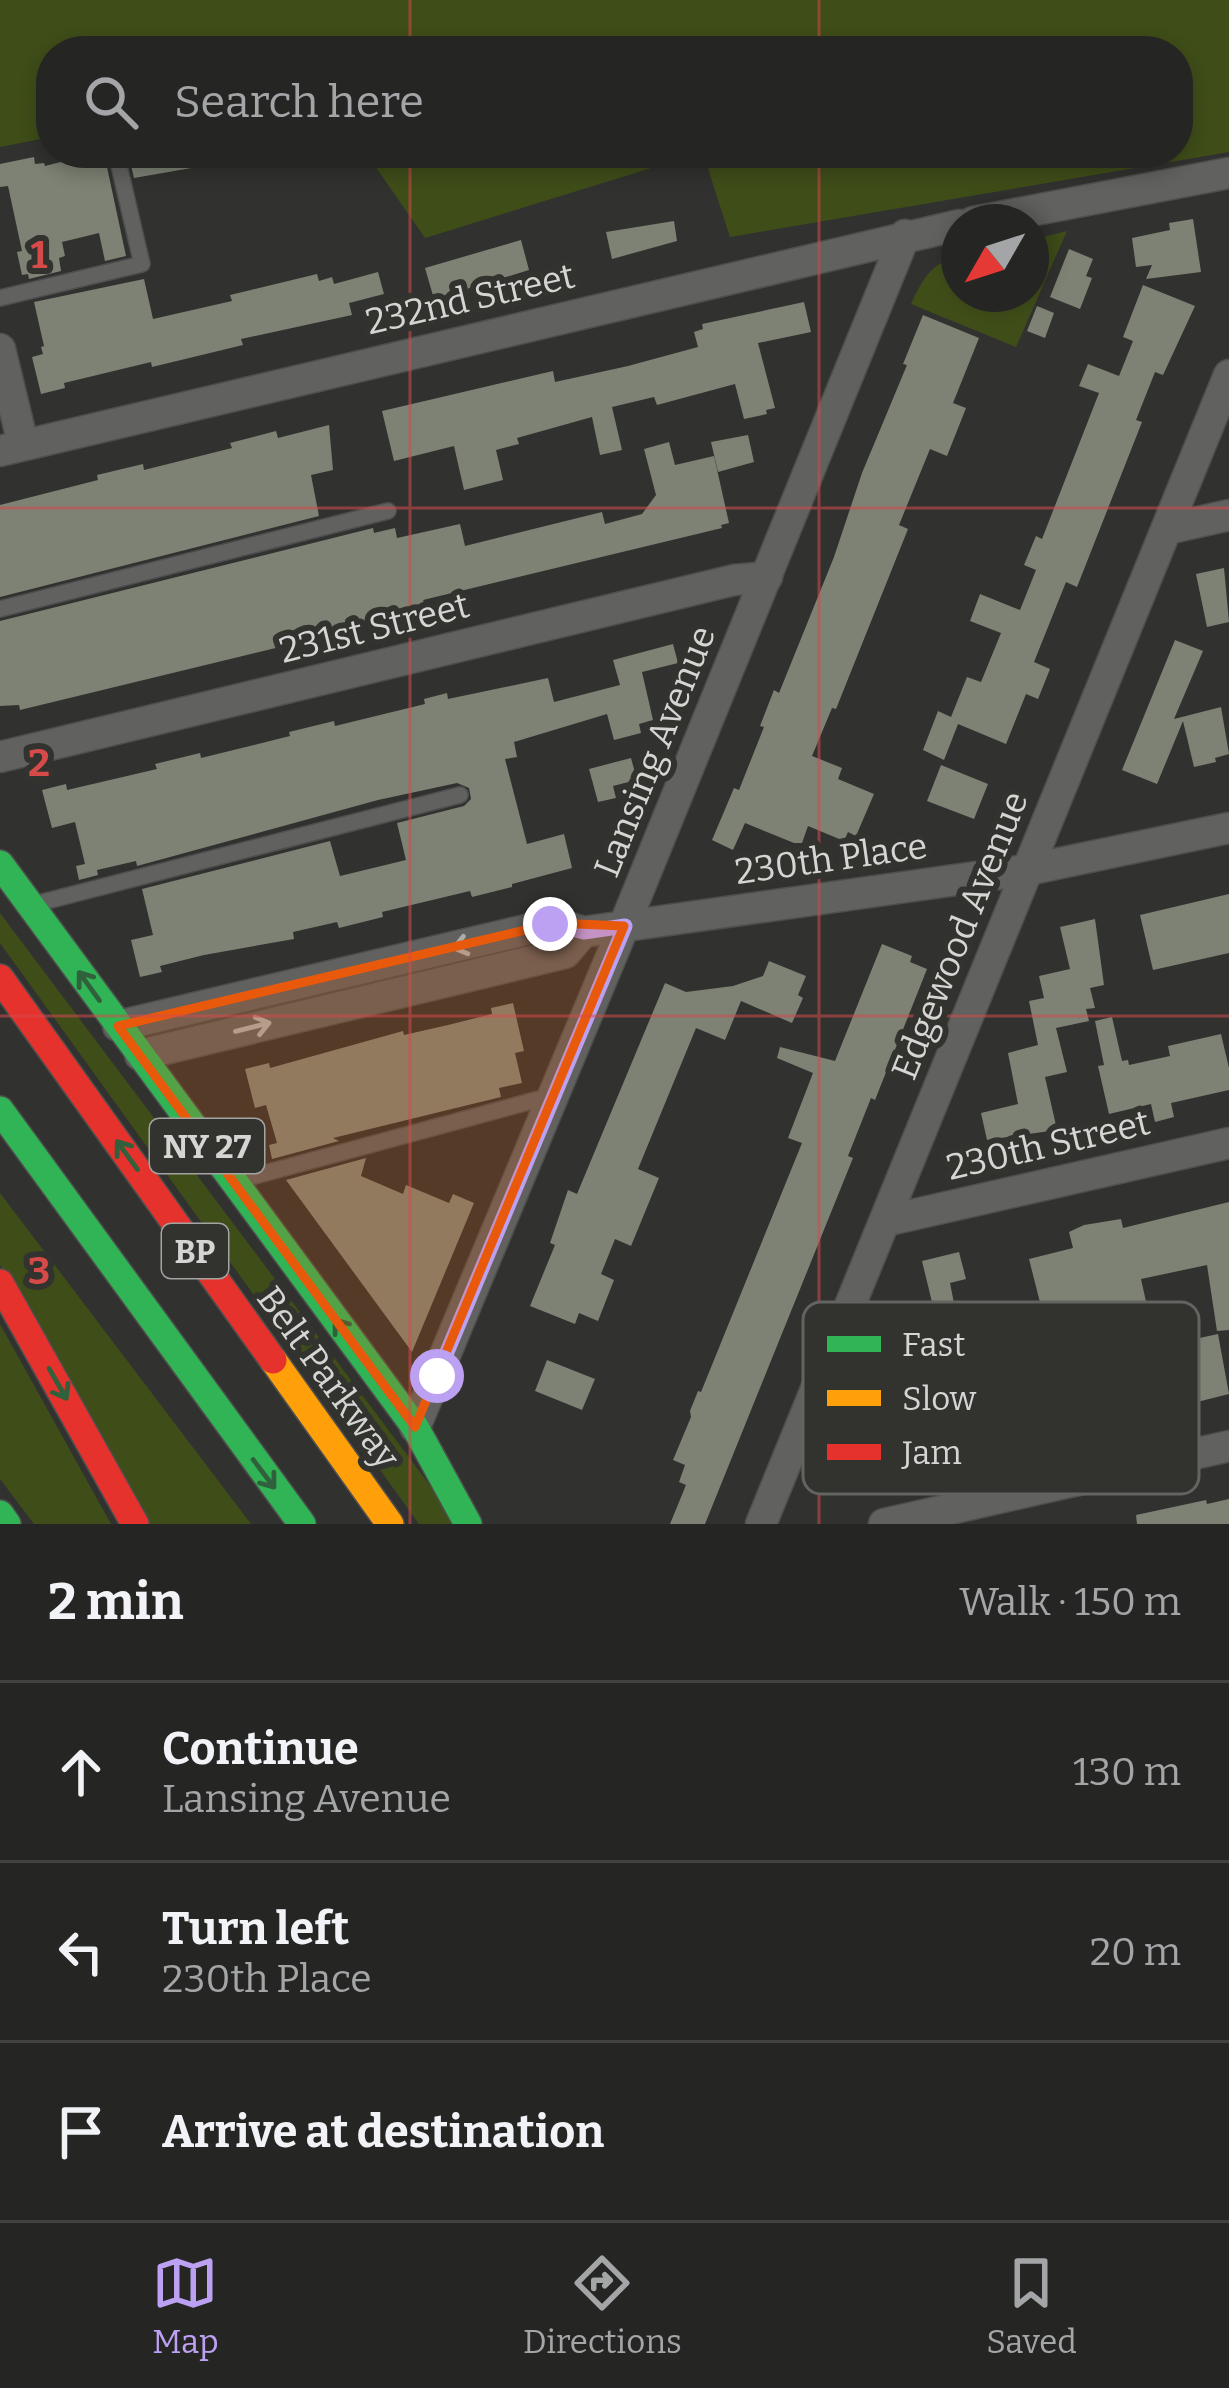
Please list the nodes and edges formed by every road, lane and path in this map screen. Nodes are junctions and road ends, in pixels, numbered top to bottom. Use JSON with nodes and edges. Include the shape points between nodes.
{"nodes":[{"id":1,"x":120,"y":168,"type":"edge"},
{"id":2,"x":1227,"y":182,"type":"edge"},
{"id":3,"x":1049,"y":210,"type":"edge"},
{"id":4,"x":941,"y":228,"type":"edge"},
{"id":5,"x":904,"y":235,"type":"junction"},
{"id":6,"x":0,"y":298,"type":"edge"},
{"id":7,"x":0,"y":349,"type":"edge"},
{"id":8,"x":1229,"y":375,"type":"edge"},
{"id":9,"x":12,"y":448,"type":"edge"},
{"id":10,"x":388,"y":511,"type":"dead end"},
{"id":11,"x":1229,"y":515,"type":"edge"},
{"id":12,"x":1168,"y":529,"type":"junction"},
{"id":13,"x":767,"y":577,"type":"junction"},
{"id":14,"x":0,"y":609,"type":"edge"},
{"id":15,"x":0,"y":757,"type":"edge"},
{"id":16,"x":460,"y":795,"type":"dead end"},
{"id":17,"x":1229,"y":828,"type":"edge"},
{"id":18,"x":0,"y":864,"type":"edge"},
{"id":19,"x":1027,"y":870,"type":"junction"},
{"id":20,"x":31,"y":907,"type":"junction"},
{"id":21,"x":625,"y":926,"type":"junction"},
{"id":22,"x":0,"y":978,"type":"edge"},
{"id":23,"x":368,"y":984,"type":"junction"},
{"id":24,"x":118,"y":1026,"type":"junction"},
{"id":25,"x":140,"y":1055,"type":"junction"},
{"id":26,"x":554,"y":1096,"type":"junction"},
{"id":27,"x":0,"y":1110,"type":"edge"},
{"id":28,"x":1229,"y":1143,"type":"edge"},
{"id":29,"x":233,"y":1182,"type":"junction"},
{"id":30,"x":885,"y":1221,"type":"junction"},
{"id":31,"x":53,"y":1228,"type":"dead end"},
{"id":32,"x":0,"y":1283,"type":"edge"},
{"id":33,"x":852,"y":1302,"type":"edge"},
{"id":34,"x":803,"y":1420,"type":"edge"},
{"id":35,"x":226,"y":1424,"type":"junction"},
{"id":36,"x":415,"y":1427,"type":"junction"},
{"id":37,"x":1229,"y":1446,"type":"edge"},
{"id":38,"x":1199,"y":1453,"type":"edge"},
{"id":39,"x":1017,"y":1494,"type":"edge"},
{"id":40,"x":0,"y":1514,"type":"edge"},
{"id":41,"x":7,"y":1524,"type":"edge"},
{"id":42,"x":135,"y":1524,"type":"edge"},
{"id":43,"x":302,"y":1524,"type":"edge"},
{"id":44,"x":390,"y":1524,"type":"edge"},
{"id":45,"x":468,"y":1524,"type":"edge"},
{"id":46,"x":495,"y":1524,"type":"edge"},
{"id":47,"x":760,"y":1524,"type":"edge"},
{"id":48,"x":884,"y":1524,"type":"edge"}],
"edges":[{"from":1,"to":6,"type":"lane","via":[[142,264]]},
{"from":2,"to":3,"type":"street"},
{"from":4,"to":5,"type":"street","name":"232nd Street"},
{"from":5,"to":9,"type":"street","name":"232nd Street"},
{"from":5,"to":13,"type":"street","name":"Lansing Avenue"},
{"from":7,"to":9,"type":"street"},
{"from":8,"to":12,"type":"street","name":"Edgewood Avenue"},
{"from":10,"to":14,"type":"lane"},
{"from":11,"to":12,"type":"street"},
{"from":12,"to":19,"type":"street","name":"Edgewood Avenue"},
{"from":13,"to":15,"type":"street","name":"231st Street"},
{"from":13,"to":21,"type":"street","name":"Lansing Avenue"},
{"from":16,"to":20,"type":"lane"},
{"from":17,"to":19,"type":"street","name":"230th Place"},
{"from":18,"to":20,"type":"main road","number":"NY 27"},
{"from":19,"to":21,"type":"street","name":"230th Place"},
{"from":19,"to":30,"type":"street","name":"Edgewood Avenue"},
{"from":24,"to":20,"type":"main road","number":"NY 27","one_way":true},
{"from":21,"to":23,"type":"street","name":"230th Place","via":[[584,932],[565,953]]},
{"from":21,"to":26,"type":"street","name":"Lansing Avenue"},
{"from":44,"to":22,"type":"main road","name":"Belt Parkway","number":"BP","one_way":true},
{"from":23,"to":24,"type":"street","name":"230th Place"},
{"from":25,"to":23,"type":"street","name":"230th Place","one_way":true},
{"from":24,"to":25,"type":"main road","number":"NY 27"},
{"from":25,"to":29,"type":"main road","number":"NY 27"},
{"from":26,"to":29,"type":"lane"},
{"from":26,"to":36,"type":"street","name":"Lansing Avenue"},
{"from":27,"to":35,"type":"main road","number":"BP"},
{"from":28,"to":30,"type":"street","name":"230th Street"},
{"from":36,"to":29,"type":"main road","number":"NY 27","one_way":true},
{"from":30,"to":33,"type":"street","name":"Edgewood Avenue"},
{"from":31,"to":35,"type":"main road"},
{"from":32,"to":42,"type":"main road","one_way":true},
{"from":34,"to":47,"type":"street","name":"Edgewood Avenue"},
{"from":35,"to":43,"type":"main road","number":"BP","one_way":true},
{"from":36,"to":45,"type":"main road"},
{"from":36,"to":46,"type":"main road","number":"NY 27"},
{"from":37,"to":38,"type":"street"},
{"from":39,"to":48,"type":"street"},
{"from":40,"to":41,"type":"main road"}]}
